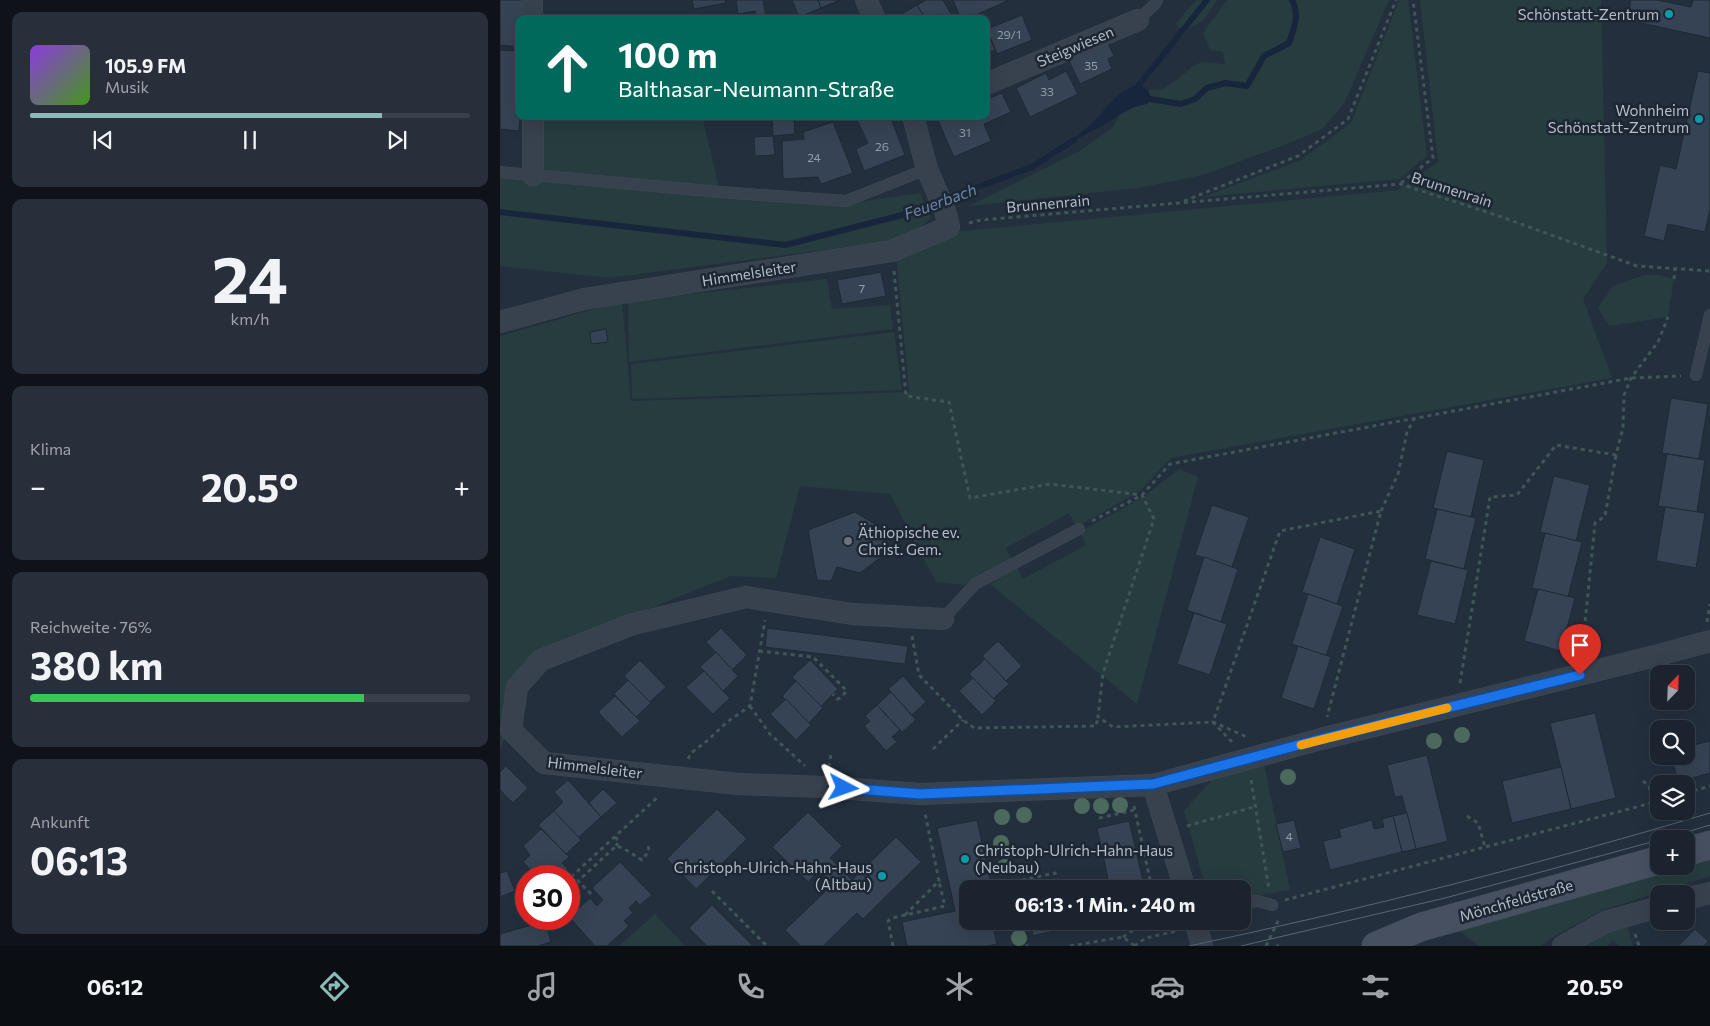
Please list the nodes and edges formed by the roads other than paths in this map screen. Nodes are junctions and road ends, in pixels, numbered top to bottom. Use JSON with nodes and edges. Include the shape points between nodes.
{"nodes":[{"id":1,"x":532,"y":0,"type":"edge"},
{"id":2,"x":866,"y":0,"type":"edge"},
{"id":3,"x":1157,"y":0,"type":"edge"},
{"id":4,"x":532,"y":15,"type":"edge"},
{"id":5,"x":873,"y":15,"type":"edge"},
{"id":6,"x":1138,"y":20,"type":"joint"},
{"id":7,"x":990,"y":82,"type":"edge"},
{"id":8,"x":533,"y":120,"type":"edge"},
{"id":9,"x":914,"y":120,"type":"edge"},
{"id":10,"x":500,"y":172,"type":"edge"},
{"id":11,"x":533,"y":176,"type":"junction"},
{"id":12,"x":930,"y":176,"type":"junction"},
{"id":13,"x":1710,"y":315,"type":"edge"},
{"id":14,"x":500,"y":322,"type":"edge"},
{"id":15,"x":1696,"y":375,"type":"road end"},
{"id":16,"x":1079,"y":529,"type":"road end"},
{"id":17,"x":942,"y":619,"type":"joint"},
{"id":18,"x":1710,"y":641,"type":"edge"},
{"id":19,"x":1153,"y":784,"type":"junction"},
{"id":20,"x":1710,"y":845,"type":"edge"},
{"id":21,"x":1695,"y":849,"type":"edge"},
{"id":22,"x":1650,"y":863,"type":"edge"},
{"id":23,"x":1182,"y":880,"type":"edge"},
{"id":24,"x":1710,"y":893,"type":"edge"},
{"id":25,"x":1695,"y":897,"type":"edge"},
{"id":26,"x":1251,"y":902,"type":"edge"},
{"id":27,"x":1272,"y":906,"type":"road end"},
{"id":28,"x":1650,"y":910,"type":"edge"},
{"id":29,"x":1190,"y":930,"type":"edge"},
{"id":30,"x":1202,"y":946,"type":"edge"},
{"id":31,"x":1376,"y":946,"type":"edge"},
{"id":32,"x":1563,"y":946,"type":"edge"}],
"edges":[{"from":1,"to":4,"type":"street"},
{"from":2,"to":5,"type":"street"},
{"from":3,"to":6,"type":"lane","name":"Steigwiesen"},
{"from":6,"to":7,"type":"street","name":"Steigwiesen"},
{"from":8,"to":11,"type":"street"},
{"from":9,"to":12,"type":"street"},
{"from":10,"to":11,"type":"lane"},
{"from":11,"to":12,"type":"lane","via":[[846,201]]},
{"from":12,"to":14,"type":"street","name":"Himmelsleiter","via":[[947,219],[892,251],[584,299]]},
{"from":13,"to":15,"type":"lane"},
{"from":16,"to":17,"type":"lane","via":[[975,584]]},
{"from":17,"to":19,"type":"street","name":"Himmelsleiter","via":[[852,614],[746,597],[633,624],[541,660],[517,687],[511,730],[544,763],[738,784],[920,794]]},
{"from":18,"to":19,"type":"street","name":"Himmelsleiter"},
{"from":19,"to":23,"type":"street"},
{"from":20,"to":21,"type":"main road"},
{"from":22,"to":31,"type":"main road","name":"Mönchfeldstraße","via":[[1421,927]]},
{"from":24,"to":25,"type":"street"},
{"from":26,"to":27,"type":"lane"},
{"from":28,"to":32,"type":"street","via":[[1605,922]]},
{"from":29,"to":30,"type":"street"}]}
